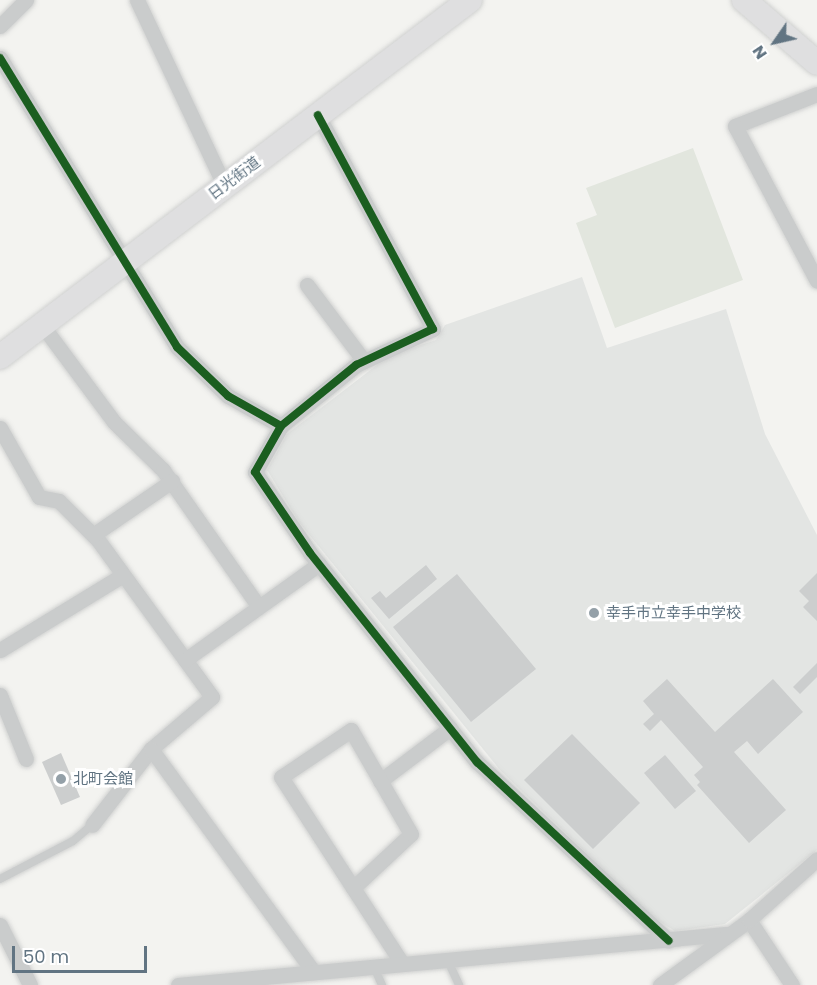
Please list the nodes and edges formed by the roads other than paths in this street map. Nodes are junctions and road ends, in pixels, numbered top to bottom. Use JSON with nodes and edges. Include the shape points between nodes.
{"nodes":[{"id":1,"x":27,"y":0,"type":"edge"},
{"id":2,"x":137,"y":0,"type":"edge"},
{"id":3,"x":470,"y":0,"type":"edge"},
{"id":4,"x":744,"y":0,"type":"edge"},
{"id":5,"x":0,"y":26,"type":"edge"},
{"id":6,"x":0,"y":58,"type":"edge"},
{"id":7,"x":817,"y":63,"type":"edge"},
{"id":8,"x":817,"y":94,"type":"edge"},
{"id":9,"x":318,"y":115,"type":"junction"},
{"id":10,"x":224,"y":185,"type":"junction"},
{"id":11,"x":123,"y":262,"type":"junction"},
{"id":12,"x":817,"y":281,"type":"edge"},
{"id":13,"x":307,"y":285,"type":"dead end"},
{"id":14,"x":42,"y":325,"type":"junction"},
{"id":15,"x":0,"y":357,"type":"edge"},
{"id":16,"x":364,"y":361,"type":"junction"},
{"id":17,"x":281,"y":426,"type":"junction"},
{"id":18,"x":0,"y":428,"type":"edge"},
{"id":19,"x":172,"y":481,"type":"junction"},
{"id":20,"x":93,"y":536,"type":"junction"},
{"id":21,"x":319,"y":564,"type":"junction"},
{"id":22,"x":123,"y":575,"type":"junction"},
{"id":23,"x":259,"y":607,"type":"junction"},
{"id":24,"x":0,"y":650,"type":"edge"},
{"id":25,"x":185,"y":660,"type":"junction"},
{"id":26,"x":0,"y":695,"type":"edge"},
{"id":27,"x":450,"y":728,"type":"junction"},
{"id":28,"x":151,"y":748,"type":"junction"},
{"id":29,"x":26,"y":759,"type":"dead end"},
{"id":30,"x":380,"y":781,"type":"junction"},
{"id":31,"x":92,"y":825,"type":"joint"},
{"id":32,"x":817,"y":859,"type":"edge"},
{"id":33,"x":0,"y":879,"type":"edge"},
{"id":34,"x":353,"y":888,"type":"junction"},
{"id":35,"x":749,"y":920,"type":"junction"},
{"id":36,"x":0,"y":925,"type":"edge"},
{"id":37,"x":726,"y":934,"type":"junction"},
{"id":38,"x":669,"y":941,"type":"junction"},
{"id":39,"x":447,"y":958,"type":"junction"},
{"id":40,"x":401,"y":962,"type":"junction"},
{"id":41,"x":374,"y":965,"type":"junction"},
{"id":42,"x":313,"y":971,"type":"junction"},
{"id":43,"x":270,"y":980,"type":"edge"},
{"id":44,"x":30,"y":985,"type":"edge"},
{"id":45,"x":178,"y":985,"type":"edge"},
{"id":46,"x":382,"y":985,"type":"edge"},
{"id":47,"x":459,"y":985,"type":"edge"},
{"id":48,"x":660,"y":985,"type":"edge"},
{"id":49,"x":792,"y":985,"type":"edge"}],
"edges":[{"from":1,"to":5,"type":"street"},
{"from":2,"to":10,"type":"street"},
{"from":3,"to":9,"type":"main road","name":"日光街道"},
{"from":4,"to":7,"type":"main road"},
{"from":6,"to":11,"type":"street"},
{"from":8,"to":12,"type":"street","via":[[735,126]]},
{"from":9,"to":10,"type":"main road","name":"日光街道"},
{"from":9,"to":16,"type":"street","via":[[433,329]]},
{"from":10,"to":11,"type":"main road","name":"日光街道"},
{"from":11,"to":14,"type":"main road","name":"日光街道"},
{"from":11,"to":17,"type":"street","via":[[177,347],[228,396]]},
{"from":13,"to":16,"type":"street"},
{"from":14,"to":15,"type":"main road","name":"日光街道"},
{"from":14,"to":19,"type":"street","via":[[114,422]]},
{"from":16,"to":17,"type":"street"},
{"from":17,"to":21,"type":"street","via":[[255,472]]},
{"from":18,"to":20,"type":"street","via":[[39,497],[59,501]]},
{"from":19,"to":20,"type":"street"},
{"from":19,"to":23,"type":"street"},
{"from":20,"to":22,"type":"street"},
{"from":21,"to":23,"type":"street"},
{"from":21,"to":27,"type":"street"},
{"from":22,"to":24,"type":"street"},
{"from":22,"to":25,"type":"street"},
{"from":23,"to":25,"type":"street"},
{"from":25,"to":28,"type":"street","via":[[212,698]]},
{"from":26,"to":29,"type":"street"},
{"from":27,"to":30,"type":"street"},
{"from":27,"to":38,"type":"street","via":[[477,762]]},
{"from":28,"to":31,"type":"street"},
{"from":28,"to":42,"type":"street"},
{"from":30,"to":34,"type":"street","via":[[411,834]]},
{"from":30,"to":34,"type":"street","via":[[351,730],[281,777]]},
{"from":31,"to":33,"type":"lane","via":[[73,841]]},
{"from":32,"to":35,"type":"street"},
{"from":34,"to":40,"type":"street"},
{"from":35,"to":37,"type":"street"},
{"from":35,"to":49,"type":"street"},
{"from":36,"to":44,"type":"street"},
{"from":37,"to":38,"type":"street"},
{"from":37,"to":48,"type":"street"},
{"from":38,"to":39,"type":"street"},
{"from":39,"to":40,"type":"street"},
{"from":39,"to":47,"type":"lane"},
{"from":40,"to":41,"type":"street"},
{"from":41,"to":42,"type":"street"},
{"from":41,"to":46,"type":"lane"},
{"from":42,"to":43,"type":"street"},
{"from":43,"to":45,"type":"street"}]}
